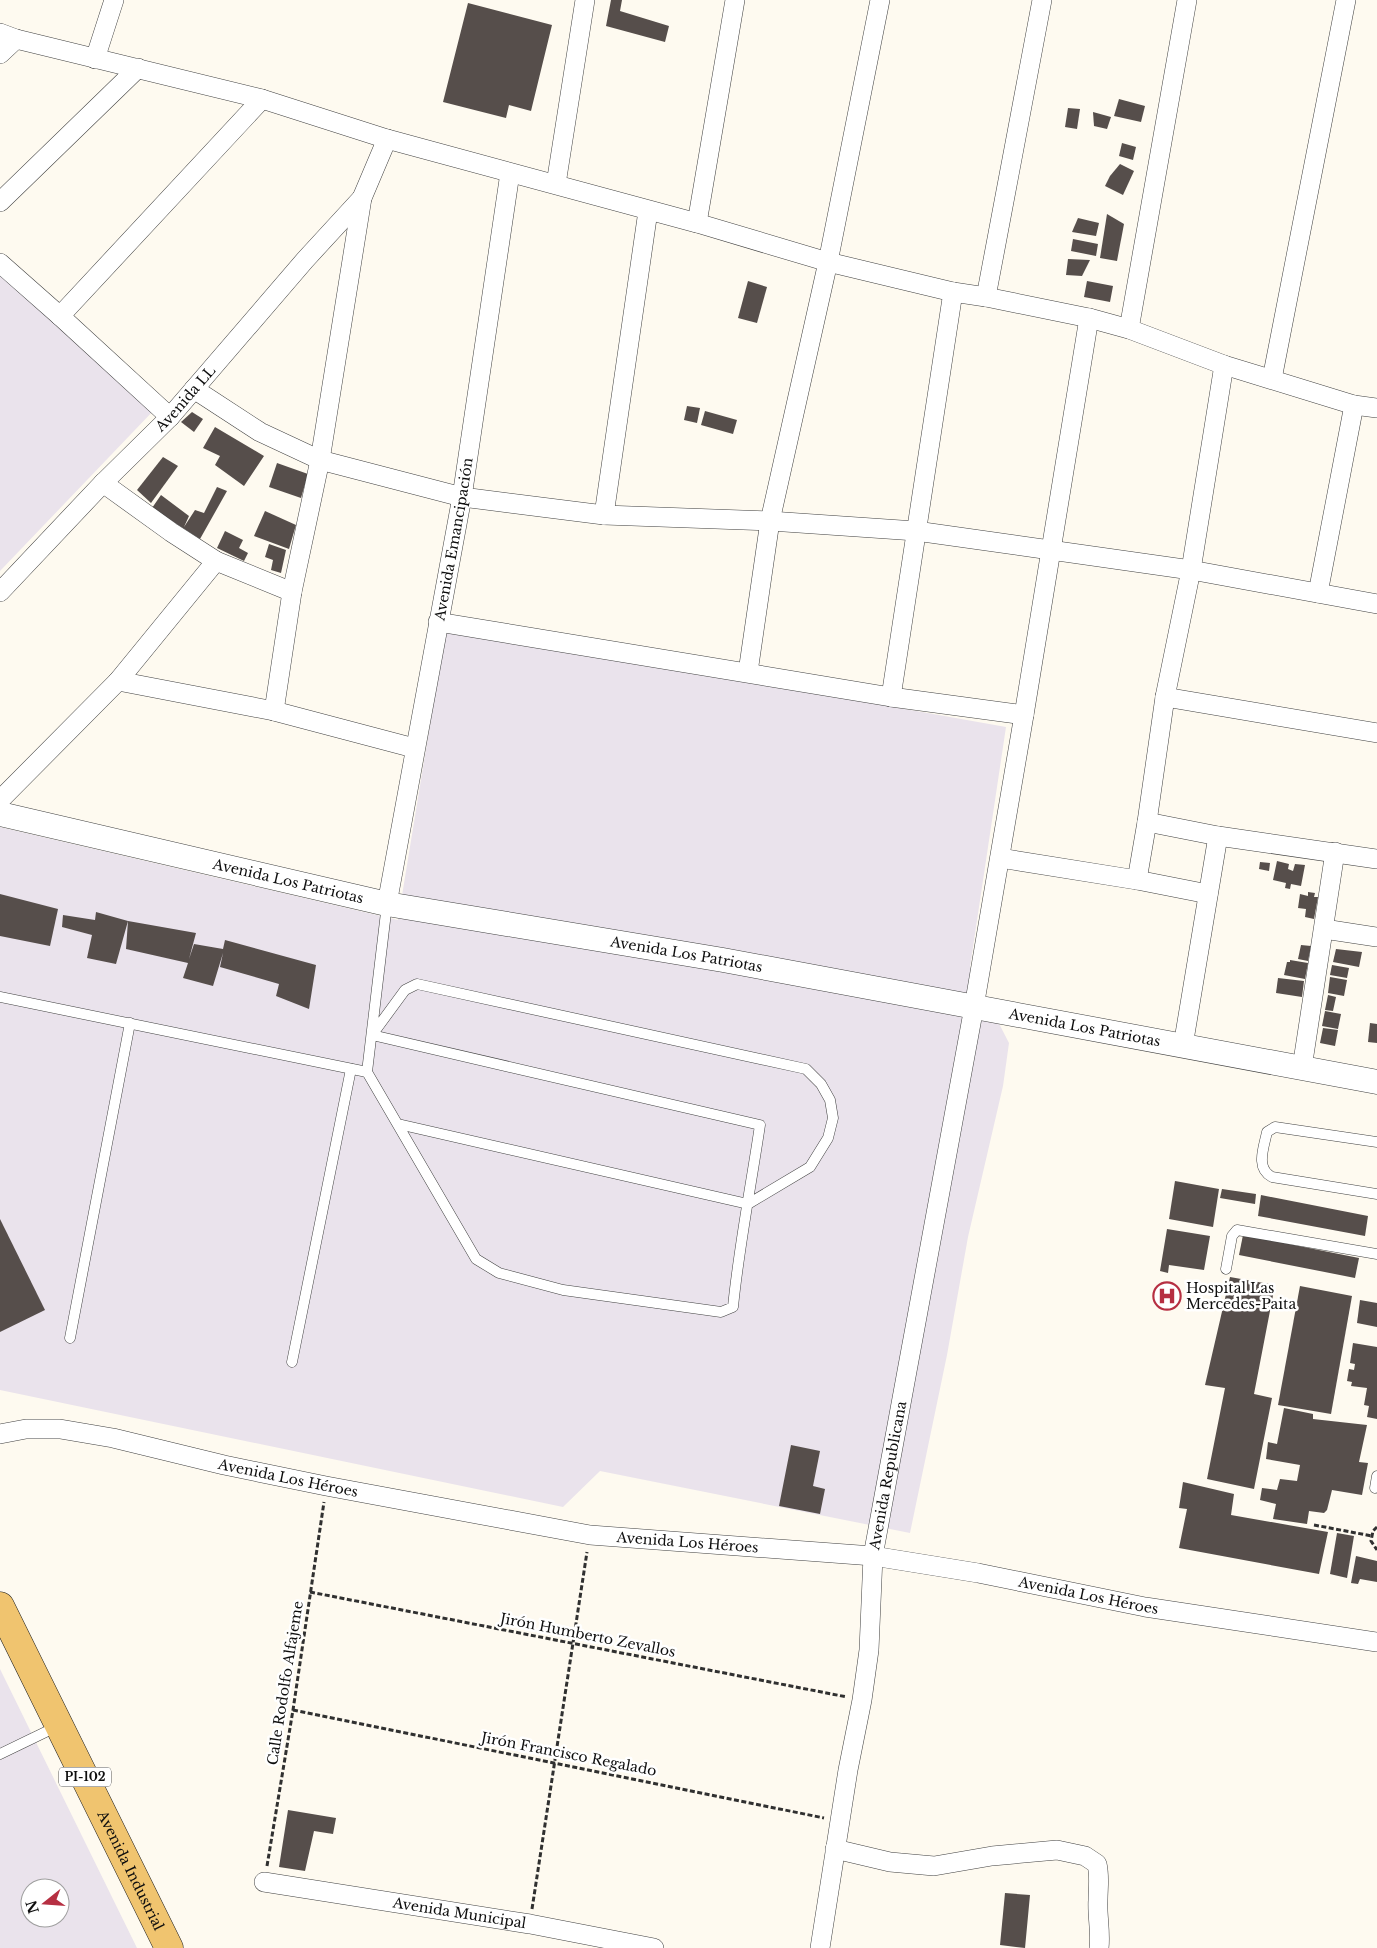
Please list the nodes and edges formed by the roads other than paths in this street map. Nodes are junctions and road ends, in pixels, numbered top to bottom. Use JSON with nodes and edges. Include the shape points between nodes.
{"nodes":[{"id":1,"x":114,"y":0,"type":"edge"},
{"id":2,"x":585,"y":0,"type":"edge"},
{"id":3,"x":735,"y":0,"type":"edge"},
{"id":4,"x":880,"y":0,"type":"edge"},
{"id":5,"x":1042,"y":0,"type":"edge"},
{"id":6,"x":1187,"y":0,"type":"edge"},
{"id":7,"x":1346,"y":0,"type":"edge"},
{"id":8,"x":8,"y":36,"type":"edge"},
{"id":9,"x":0,"y":54,"type":"edge"},
{"id":10,"x":95,"y":59,"type":"junction"},
{"id":11,"x":138,"y":68,"type":"junction"},
{"id":12,"x":262,"y":98,"type":"junction"},
{"id":13,"x":387,"y":139,"type":"junction"},
{"id":14,"x":510,"y":173,"type":"junction"},
{"id":15,"x":556,"y":184,"type":"junction"},
{"id":16,"x":362,"y":198,"type":"junction"},
{"id":17,"x":0,"y":202,"type":"edge"},
{"id":18,"x":648,"y":210,"type":"junction"},
{"id":19,"x":697,"y":223,"type":"junction"},
{"id":20,"x":828,"y":262,"type":"junction"},
{"id":21,"x":0,"y":263,"type":"edge"},
{"id":22,"x":953,"y":292,"type":"junction"},
{"id":23,"x":986,"y":297,"type":"junction"},
{"id":24,"x":60,"y":316,"type":"junction"},
{"id":25,"x":1089,"y":318,"type":"junction"},
{"id":26,"x":1129,"y":329,"type":"junction"},
{"id":27,"x":1224,"y":365,"type":"junction"},
{"id":28,"x":1272,"y":379,"type":"junction"},
{"id":29,"x":194,"y":389,"type":"junction"},
{"id":30,"x":1354,"y":405,"type":"junction"},
{"id":31,"x":1377,"y":408,"type":"edge"},
{"id":32,"x":170,"y":417,"type":"junction"},
{"id":33,"x":320,"y":460,"type":"junction"},
{"id":34,"x":103,"y":483,"type":"junction"},
{"id":35,"x":462,"y":497,"type":"junction"},
{"id":36,"x":604,"y":515,"type":"junction"},
{"id":37,"x":770,"y":521,"type":"junction"},
{"id":38,"x":916,"y":531,"type":"junction"},
{"id":39,"x":1050,"y":550,"type":"junction"},
{"id":40,"x":216,"y":561,"type":"junction"},
{"id":41,"x":1191,"y":570,"type":"junction"},
{"id":42,"x":0,"y":592,"type":"edge"},
{"id":43,"x":292,"y":592,"type":"junction"},
{"id":44,"x":1318,"y":594,"type":"junction"},
{"id":45,"x":1377,"y":604,"type":"edge"},
{"id":46,"x":438,"y":622,"type":"junction"},
{"id":47,"x":748,"y":672,"type":"junction"},
{"id":48,"x":118,"y":681,"type":"junction"},
{"id":49,"x":891,"y":697,"type":"junction"},
{"id":50,"x":1165,"y":698,"type":"junction"},
{"id":51,"x":274,"y":711,"type":"junction"},
{"id":52,"x":1024,"y":715,"type":"junction"},
{"id":53,"x":1377,"y":733,"type":"edge"},
{"id":54,"x":414,"y":748,"type":"junction"},
{"id":55,"x":0,"y":800,"type":"edge"},
{"id":56,"x":0,"y":814,"type":"edge"},
{"id":57,"x":1147,"y":822,"type":"junction"},
{"id":58,"x":1218,"y":836,"type":"junction"},
{"id":59,"x":1335,"y":852,"type":"junction"},
{"id":60,"x":1000,"y":858,"type":"junction"},
{"id":61,"x":1377,"y":859,"type":"edge"},
{"id":62,"x":1137,"y":880,"type":"junction"},
{"id":63,"x":1208,"y":894,"type":"junction"},
{"id":64,"x":387,"y":904,"type":"junction"},
{"id":65,"x":1324,"y":929,"type":"junction"},
{"id":66,"x":1377,"y":937,"type":"edge"},
{"id":67,"x":0,"y":997,"type":"edge"},
{"id":68,"x":974,"y":1007,"type":"junction"},
{"id":69,"x":130,"y":1024,"type":"junction"},
{"id":70,"x":372,"y":1035,"type":"junction"},
{"id":71,"x":1183,"y":1046,"type":"junction"},
{"id":72,"x":351,"y":1068,"type":"junction"},
{"id":73,"x":1302,"y":1068,"type":"junction"},
{"id":74,"x":367,"y":1072,"type":"junction"},
{"id":75,"x":1377,"y":1082,"type":"edge"},
{"id":76,"x":398,"y":1124,"type":"junction"},
{"id":77,"x":1377,"y":1142,"type":"edge"},
{"id":78,"x":1377,"y":1194,"type":"edge"},
{"id":79,"x":748,"y":1204,"type":"junction"},
{"id":80,"x":1377,"y":1254,"type":"edge"},
{"id":81,"x":1226,"y":1269,"type":"dead end"},
{"id":82,"x":70,"y":1338,"type":"dead end"},
{"id":83,"x":292,"y":1362,"type":"dead end"},
{"id":84,"x":0,"y":1434,"type":"edge"},
{"id":85,"x":1377,"y":1476,"type":"edge"},
{"id":86,"x":1374,"y":1488,"type":"dead end"},
{"id":87,"x":873,"y":1556,"type":"junction"},
{"id":88,"x":0,"y":1606,"type":"edge"},
{"id":89,"x":1376,"y":1643,"type":"edge"},
{"id":90,"x":59,"y":1726,"type":"junction"},
{"id":91,"x":0,"y":1754,"type":"edge"},
{"id":92,"x":835,"y":1849,"type":"junction"},
{"id":93,"x":264,"y":1882,"type":"road end"},
{"id":94,"x":169,"y":1948,"type":"edge"},
{"id":95,"x":654,"y":1948,"type":"edge"},
{"id":96,"x":820,"y":1948,"type":"edge"},
{"id":97,"x":1099,"y":1948,"type":"edge"}],
"edges":[{"from":1,"to":10,"type":"street"},
{"from":2,"to":15,"type":"street"},
{"from":3,"to":19,"type":"street"},
{"from":4,"to":20,"type":"street"},
{"from":5,"to":23,"type":"street"},
{"from":6,"to":26,"type":"street"},
{"from":7,"to":28,"type":"street"},
{"from":8,"to":9,"type":"street"},
{"from":8,"to":10,"type":"street"},
{"from":10,"to":11,"type":"street"},
{"from":11,"to":12,"type":"street"},
{"from":11,"to":17,"type":"street"},
{"from":12,"to":13,"type":"street"},
{"from":12,"to":24,"type":"street"},
{"from":13,"to":14,"type":"street"},
{"from":13,"to":16,"type":"street"},
{"from":14,"to":15,"type":"street"},
{"from":14,"to":35,"type":"street","name":"Avenida Emancipación"},
{"from":15,"to":18,"type":"street"},
{"from":16,"to":29,"type":"street","name":"Avenida LL"},
{"from":16,"to":33,"type":"street"},
{"from":18,"to":19,"type":"street"},
{"from":18,"to":36,"type":"street"},
{"from":19,"to":20,"type":"street"},
{"from":20,"to":22,"type":"street"},
{"from":20,"to":37,"type":"street"},
{"from":21,"to":24,"type":"street"},
{"from":22,"to":23,"type":"street"},
{"from":22,"to":38,"type":"street"},
{"from":23,"to":25,"type":"street"},
{"from":24,"to":32,"type":"street"},
{"from":25,"to":26,"type":"street"},
{"from":25,"to":39,"type":"street","name":"Avenida Republicana"},
{"from":26,"to":27,"type":"street"},
{"from":27,"to":28,"type":"street"},
{"from":27,"to":41,"type":"street"},
{"from":28,"to":30,"type":"street"},
{"from":29,"to":32,"type":"street","name":"Avenida LL"},
{"from":29,"to":33,"type":"street","via":[[260,432]]},
{"from":30,"to":31,"type":"street"},
{"from":30,"to":44,"type":"street"},
{"from":32,"to":34,"type":"street","name":"Avenida LL"},
{"from":33,"to":35,"type":"street"},
{"from":33,"to":43,"type":"street"},
{"from":34,"to":40,"type":"street"},
{"from":34,"to":42,"type":"street","name":"Avenida LL"},
{"from":35,"to":36,"type":"street"},
{"from":35,"to":46,"type":"street","name":"Avenida Emancipación"},
{"from":36,"to":37,"type":"street"},
{"from":37,"to":38,"type":"street"},
{"from":37,"to":47,"type":"street"},
{"from":38,"to":39,"type":"street"},
{"from":38,"to":49,"type":"street"},
{"from":39,"to":41,"type":"street"},
{"from":39,"to":52,"type":"street","name":"Avenida Republicana"},
{"from":40,"to":43,"type":"street"},
{"from":40,"to":48,"type":"street"},
{"from":41,"to":44,"type":"street"},
{"from":41,"to":50,"type":"street"},
{"from":43,"to":51,"type":"street"},
{"from":44,"to":45,"type":"street"},
{"from":46,"to":47,"type":"street"},
{"from":46,"to":54,"type":"street","name":"Avenida Emancipación"},
{"from":47,"to":49,"type":"street"},
{"from":48,"to":51,"type":"street"},
{"from":48,"to":55,"type":"street"},
{"from":49,"to":52,"type":"street"},
{"from":50,"to":53,"type":"street"},
{"from":50,"to":57,"type":"street"},
{"from":51,"to":54,"type":"street"},
{"from":52,"to":60,"type":"street","name":"Avenida Republicana"},
{"from":54,"to":64,"type":"street","name":"Avenida Emancipación"},
{"from":56,"to":64,"type":"street","name":"Avenida Los Patriotas"},
{"from":57,"to":58,"type":"street"},
{"from":57,"to":62,"type":"street"},
{"from":58,"to":59,"type":"street"},
{"from":58,"to":63,"type":"street"},
{"from":59,"to":61,"type":"street"},
{"from":59,"to":65,"type":"street"},
{"from":60,"to":62,"type":"street"},
{"from":60,"to":68,"type":"street","name":"Avenida Republicana"},
{"from":62,"to":63,"type":"street"},
{"from":63,"to":71,"type":"street"},
{"from":64,"to":68,"type":"street","name":"Avenida Los Patriotas","via":[[724,960]]},
{"from":64,"to":70,"type":"lane"},
{"from":65,"to":66,"type":"street"},
{"from":65,"to":73,"type":"street"},
{"from":67,"to":69,"type":"lane"},
{"from":68,"to":71,"type":"street","name":"Avenida Los Patriotas"},
{"from":68,"to":87,"type":"street","name":"Avenida Republicana"},
{"from":69,"to":72,"type":"lane"},
{"from":69,"to":82,"type":"lane"},
{"from":70,"to":74,"type":"lane"},
{"from":70,"to":79,"type":"lane","via":[[760,1125]]},
{"from":70,"to":79,"type":"lane","via":[[406,990],[417,984],[806,1069],[821,1084],[830,1100],[833,1118],[828,1138],[810,1167]]},
{"from":71,"to":73,"type":"street","name":"Avenida Los Patriotas"},
{"from":72,"to":74,"type":"lane"},
{"from":72,"to":83,"type":"lane"},
{"from":73,"to":75,"type":"street","name":"Avenida Los Patriotas"},
{"from":74,"to":76,"type":"lane"},
{"from":76,"to":79,"type":"lane"},
{"from":76,"to":79,"type":"lane","via":[[476,1258],[498,1273],[563,1290],[721,1312],[733,1307]]},
{"from":77,"to":78,"type":"lane","via":[[1275,1127],[1267,1132],[1261,1164],[1265,1174],[1272,1177]]},
{"from":80,"to":81,"type":"lane","via":[[1237,1230],[1232,1236]]},
{"from":84,"to":87,"type":"street","name":"Avenida Los Héroes","via":[[26,1429],[60,1429],[113,1438],[326,1486],[590,1535]]},
{"from":85,"to":86,"type":"lane"},
{"from":87,"to":89,"type":"street","name":"Avenida Los Héroes","via":[[978,1573],[1145,1607]]},
{"from":87,"to":92,"type":"street","name":"Avenida Republicana","via":[[869,1650]]},
{"from":88,"to":90,"type":"main road","name":"Avenida Industrial","number":"PI-102"},
{"from":90,"to":91,"type":"lane"},
{"from":90,"to":94,"type":"main road","name":"Avenida Industrial","number":"PI-102"},
{"from":92,"to":96,"type":"street","name":"Avenida Republicana"},
{"from":92,"to":97,"type":"street","via":[[890,1862],[934,1866],[1057,1850],[1085,1856],[1097,1864],[1100,1878],[1097,1901]]},
{"from":93,"to":95,"type":"street","name":"Avenida Municipal","via":[[530,1924]]}]}
